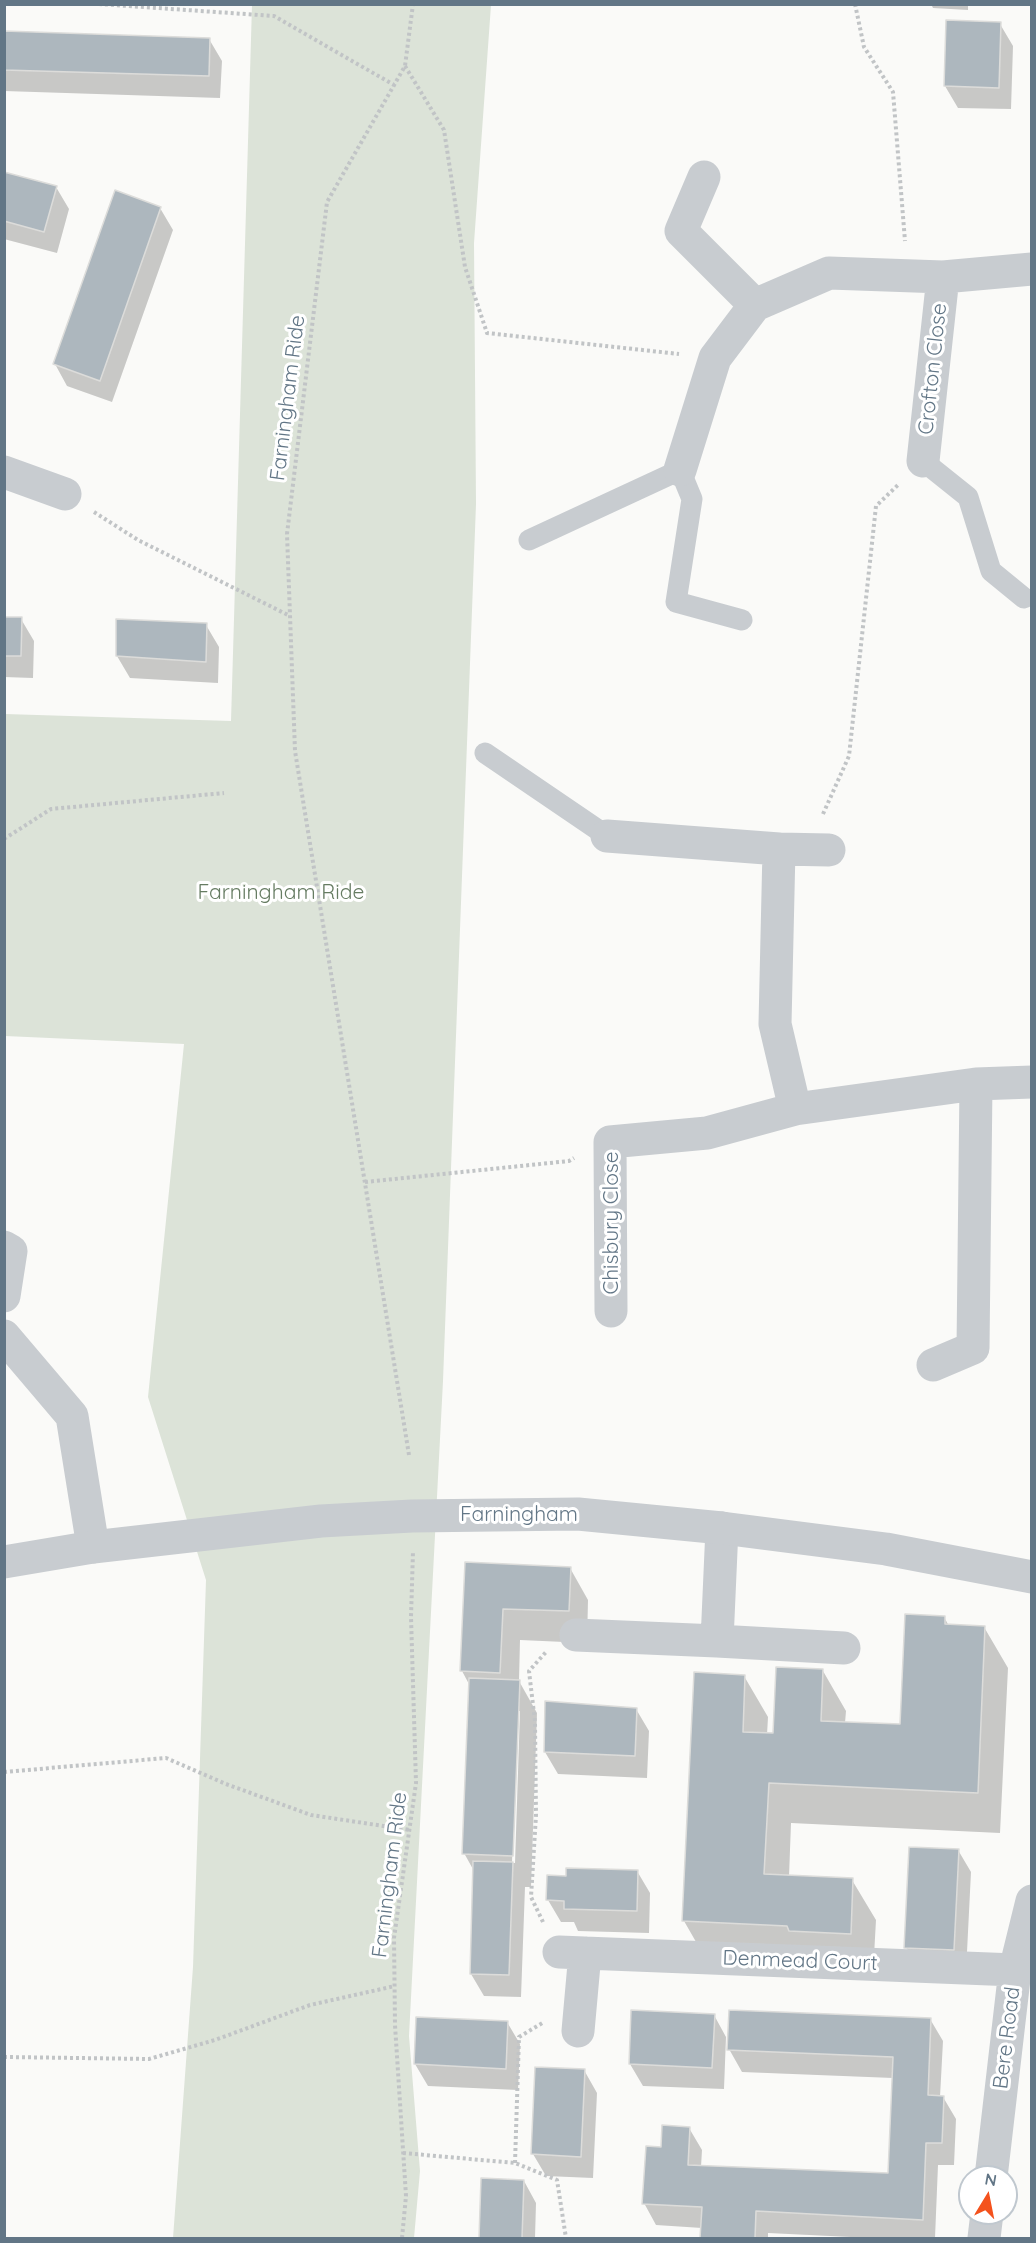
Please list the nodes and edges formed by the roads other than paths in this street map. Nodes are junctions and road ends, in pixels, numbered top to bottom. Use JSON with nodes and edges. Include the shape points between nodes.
{"nodes":[{"id":1,"x":704,"y":177,"type":"dead end"},
{"id":2,"x":1032,"y":269,"type":"edge"},
{"id":3,"x":943,"y":277,"type":"junction"},
{"id":4,"x":756,"y":305,"type":"junction"},
{"id":5,"x":923,"y":461,"type":"joint"},
{"id":6,"x":680,"y":470,"type":"junction"},
{"id":7,"x":4,"y":472,"type":"edge"},
{"id":8,"x":65,"y":494,"type":"road end"},
{"id":9,"x":529,"y":540,"type":"dead end"},
{"id":10,"x":1024,"y":598,"type":"dead end"},
{"id":11,"x":742,"y":620,"type":"dead end"},
{"id":12,"x":485,"y":753,"type":"dead end"},
{"id":13,"x":607,"y":836,"type":"joint"},
{"id":14,"x":1032,"y":1082,"type":"edge"},
{"id":15,"x":976,"y":1084,"type":"junction"},
{"id":16,"x":795,"y":1109,"type":"junction"},
{"id":17,"x":4,"y":1247,"type":"edge"},
{"id":18,"x":4,"y":1296,"type":"edge"},
{"id":19,"x":611,"y":1311,"type":"dead end"},
{"id":20,"x":4,"y":1336,"type":"edge"},
{"id":21,"x":933,"y":1365,"type":"dead end"},
{"id":22,"x":723,"y":1528,"type":"junction"},
{"id":23,"x":93,"y":1547,"type":"junction"},
{"id":24,"x":4,"y":1562,"type":"edge"},
{"id":25,"x":1032,"y":1577,"type":"edge"},
{"id":26,"x":576,"y":1635,"type":"road end"},
{"id":27,"x":717,"y":1641,"type":"junction"},
{"id":28,"x":844,"y":1648,"type":"dead end"},
{"id":29,"x":1032,"y":1901,"type":"edge"},
{"id":30,"x":1015,"y":1970,"type":"junction"},
{"id":31,"x":579,"y":2017,"type":"road end"},
{"id":32,"x":992,"y":2165,"type":"edge"}],
"edges":[{"from":1,"to":4,"type":"street","via":[[681,231]]},
{"from":2,"to":3,"type":"street","name":"Crofton Close"},
{"from":3,"to":4,"type":"street","name":"Crofton Close","via":[[829,273]]},
{"from":3,"to":5,"type":"street","name":"Crofton Close"},
{"from":4,"to":6,"type":"street","name":"Crofton Close","via":[[715,358]]},
{"from":5,"to":10,"type":"lane","via":[[968,497],[991,571]]},
{"from":6,"to":9,"type":"lane"},
{"from":6,"to":11,"type":"lane","via":[[692,499],[676,602]]},
{"from":7,"to":8,"type":"street"},
{"from":12,"to":13,"type":"lane"},
{"from":13,"to":16,"type":"street","via":[[805,850],[775,1024]]},
{"from":14,"to":15,"type":"street","name":"Chisbury Close"},
{"from":15,"to":16,"type":"street","name":"Chisbury Close"},
{"from":15,"to":21,"type":"street","via":[[973,1348]]},
{"from":16,"to":19,"type":"street","name":"Chisbury Close","via":[[707,1133],[610,1142]]},
{"from":17,"to":18,"type":"street","via":[[11,1251]]},
{"from":20,"to":23,"type":"street","via":[[72,1416]]},
{"from":22,"to":23,"type":"street","name":"Farningham","via":[[578,1514],[412,1516],[321,1521]]},
{"from":22,"to":25,"type":"street","name":"Farningham","via":[[886,1549]]},
{"from":22,"to":27,"type":"street"},
{"from":23,"to":24,"type":"street","name":"Farningham"},
{"from":26,"to":27,"type":"street"},
{"from":27,"to":28,"type":"street"},
{"from":29,"to":30,"type":"street","name":"Bere Road"},
{"from":30,"to":31,"type":"street","name":"Denmead Court","via":[[572,1952]]},
{"from":30,"to":32,"type":"street","name":"Bere Road"}]}
